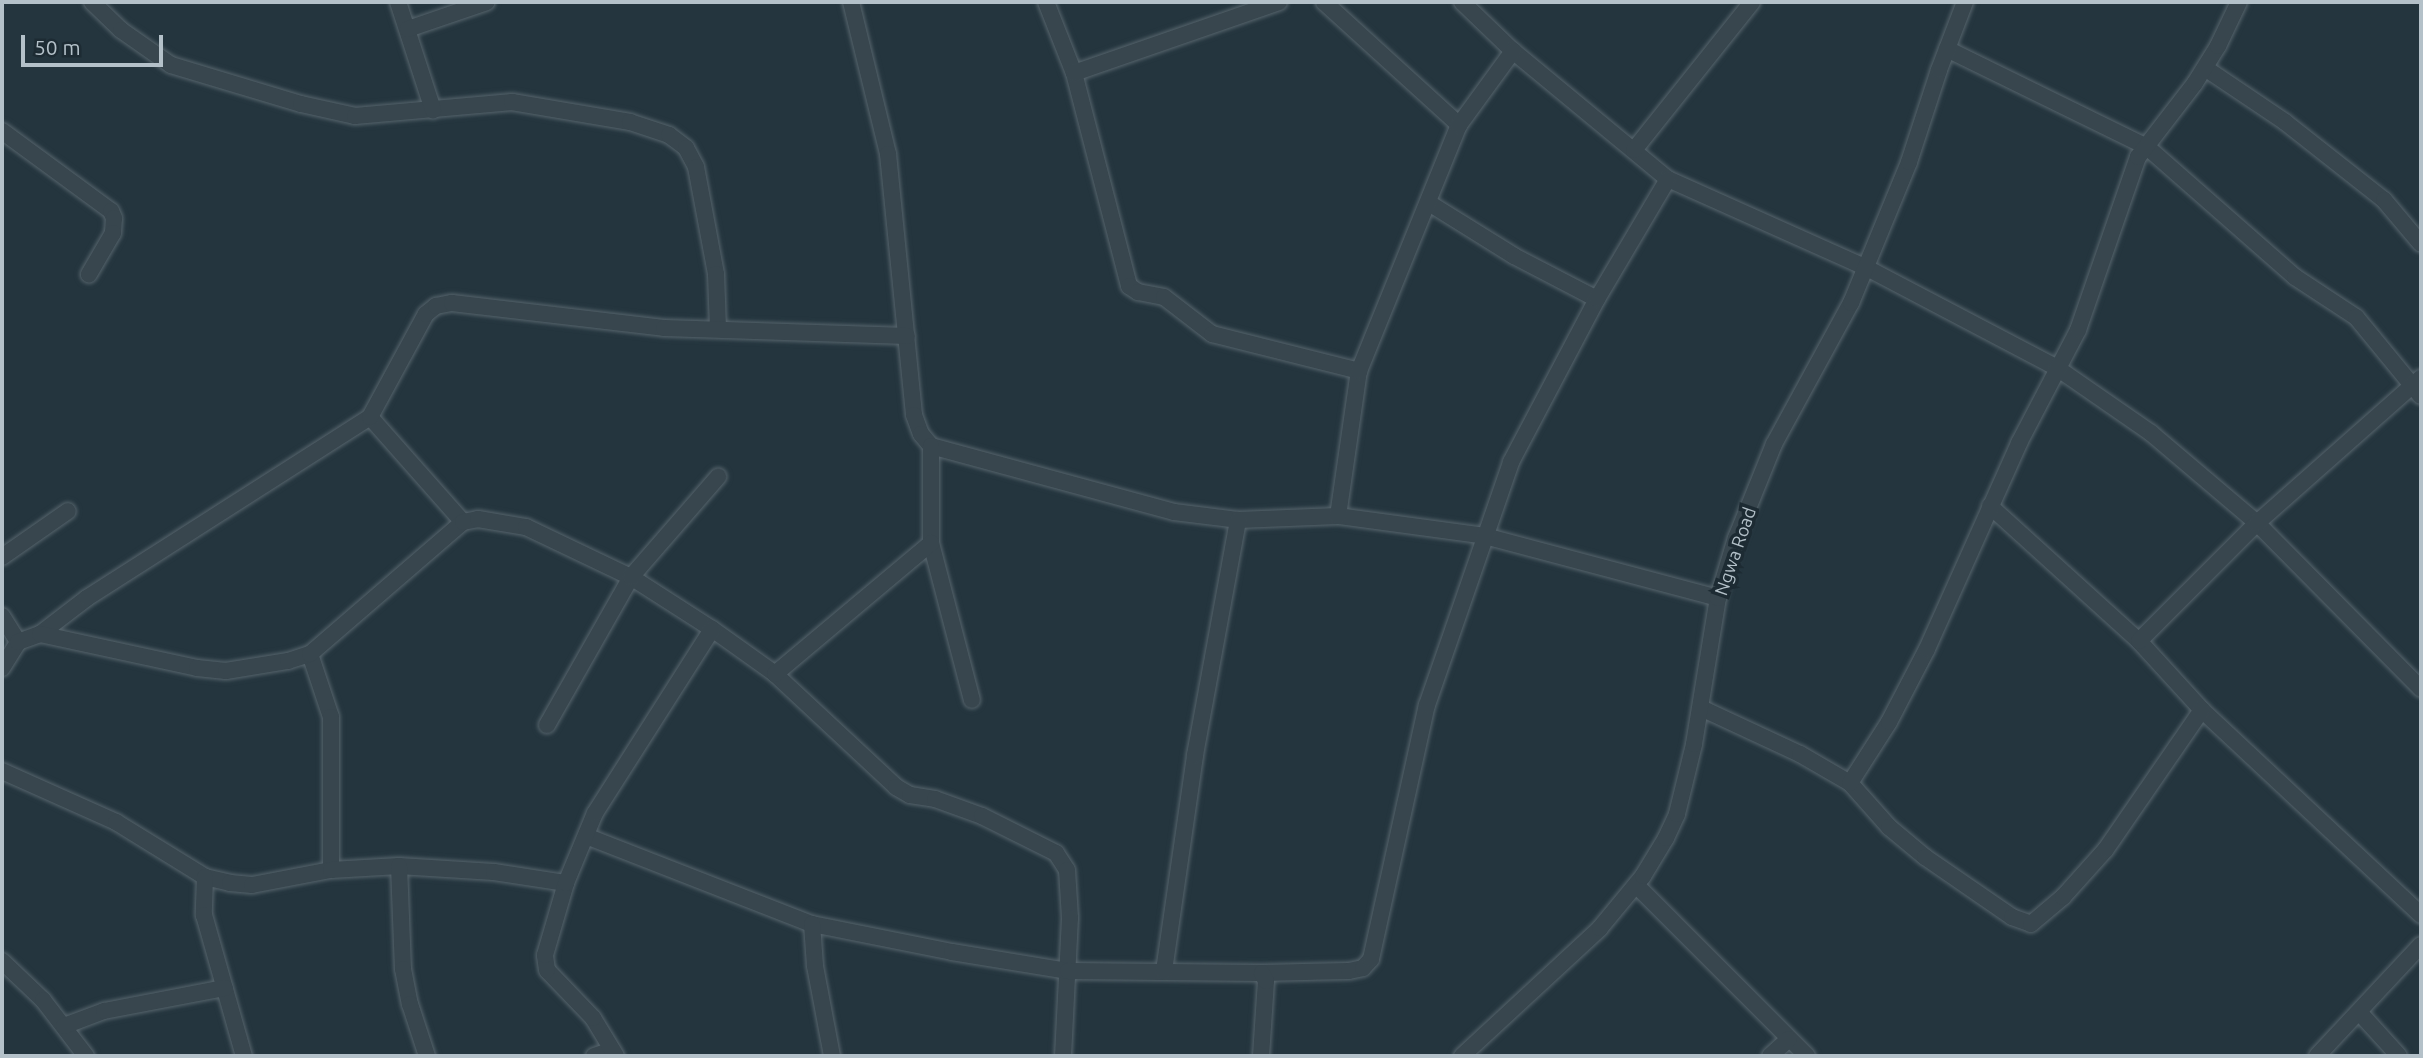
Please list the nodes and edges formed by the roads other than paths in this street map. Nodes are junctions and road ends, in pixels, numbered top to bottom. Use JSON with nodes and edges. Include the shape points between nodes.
{"nodes":[{"id":1,"x":92,"y":2,"type":"edge"},
{"id":2,"x":398,"y":2,"type":"edge"},
{"id":3,"x":487,"y":2,"type":"edge"},
{"id":4,"x":851,"y":2,"type":"edge"},
{"id":5,"x":1046,"y":2,"type":"edge"},
{"id":6,"x":1279,"y":2,"type":"edge"},
{"id":7,"x":1324,"y":2,"type":"edge"},
{"id":8,"x":1462,"y":2,"type":"edge"},
{"id":9,"x":1752,"y":2,"type":"edge"},
{"id":10,"x":1965,"y":2,"type":"edge"},
{"id":11,"x":2239,"y":2,"type":"edge"},
{"id":12,"x":408,"y":29,"type":"junction"},
{"id":13,"x":1947,"y":49,"type":"junction"},
{"id":14,"x":1513,"y":51,"type":"junction"},
{"id":15,"x":2205,"y":68,"type":"junction"},
{"id":16,"x":1074,"y":73,"type":"junction"},
{"id":17,"x":433,"y":110,"type":"junction"},
{"id":18,"x":1459,"y":125,"type":"junction"},
{"id":19,"x":2,"y":131,"type":"edge"},
{"id":20,"x":2147,"y":147,"type":"junction"},
{"id":21,"x":1634,"y":149,"type":"junction"},
{"id":22,"x":1668,"y":179,"type":"junction"},
{"id":23,"x":1429,"y":203,"type":"junction"},
{"id":24,"x":2421,"y":244,"type":"edge"},
{"id":25,"x":1865,"y":267,"type":"junction"},
{"id":26,"x":89,"y":274,"type":"dead end"},
{"id":27,"x":1597,"y":299,"type":"junction"},
{"id":28,"x":718,"y":329,"type":"junction"},
{"id":29,"x":907,"y":336,"type":"junction"},
{"id":30,"x":2057,"y":368,"type":"junction"},
{"id":31,"x":1359,"y":371,"type":"junction"},
{"id":32,"x":2419,"y":386,"type":"edge"},
{"id":33,"x":370,"y":417,"type":"junction"},
{"id":34,"x":931,"y":446,"type":"junction"},
{"id":35,"x":718,"y":477,"type":"dead end"},
{"id":36,"x":1990,"y":506,"type":"junction"},
{"id":37,"x":68,"y":511,"type":"dead end"},
{"id":38,"x":1338,"y":516,"type":"junction"},
{"id":39,"x":1238,"y":520,"type":"junction"},
{"id":40,"x":463,"y":522,"type":"junction"},
{"id":41,"x":2257,"y":523,"type":"junction"},
{"id":42,"x":1485,"y":536,"type":"junction"},
{"id":43,"x":931,"y":543,"type":"junction"},
{"id":44,"x":2,"y":558,"type":"edge"},
{"id":45,"x":631,"y":577,"type":"junction"},
{"id":46,"x":1718,"y":598,"type":"junction"},
{"id":47,"x":2,"y":616,"type":"edge"},
{"id":48,"x":712,"y":629,"type":"junction"},
{"id":49,"x":40,"y":634,"type":"junction"},
{"id":50,"x":2139,"y":641,"type":"junction"},
{"id":51,"x":18,"y":642,"type":"junction"},
{"id":52,"x":310,"y":654,"type":"junction"},
{"id":53,"x":2,"y":668,"type":"edge"},
{"id":54,"x":775,"y":674,"type":"junction"},
{"id":55,"x":2421,"y":689,"type":"edge"},
{"id":56,"x":972,"y":700,"type":"dead end"},
{"id":57,"x":1700,"y":708,"type":"junction"},
{"id":58,"x":2202,"y":710,"type":"junction"},
{"id":59,"x":547,"y":725,"type":"dead end"},
{"id":60,"x":2,"y":771,"type":"edge"},
{"id":61,"x":1850,"y":783,"type":"junction"},
{"id":62,"x":586,"y":836,"type":"junction"},
{"id":63,"x":399,"y":866,"type":"junction"},
{"id":64,"x":331,"y":870,"type":"junction"},
{"id":65,"x":205,"y":877,"type":"junction"},
{"id":66,"x":566,"y":883,"type":"junction"},
{"id":67,"x":1636,"y":885,"type":"junction"},
{"id":68,"x":2421,"y":915,"type":"edge"},
{"id":69,"x":812,"y":924,"type":"junction"},
{"id":70,"x":2421,"y":945,"type":"edge"},
{"id":71,"x":2,"y":961,"type":"edge"},
{"id":72,"x":1068,"y":971,"type":"junction"},
{"id":73,"x":1164,"y":971,"type":"junction"},
{"id":74,"x":1262,"y":973,"type":"junction"},
{"id":75,"x":225,"y":988,"type":"junction"},
{"id":76,"x":2359,"y":1012,"type":"junction"},
{"id":77,"x":64,"y":1026,"type":"junction"},
{"id":78,"x":1789,"y":1039,"type":"junction"},
{"id":79,"x":614,"y":1053,"type":"edge"},
{"id":80,"x":86,"y":1056,"type":"edge"},
{"id":81,"x":244,"y":1056,"type":"edge"},
{"id":82,"x":427,"y":1056,"type":"edge"},
{"id":83,"x":594,"y":1056,"type":"edge"},
{"id":84,"x":832,"y":1056,"type":"edge"},
{"id":85,"x":1063,"y":1056,"type":"edge"},
{"id":86,"x":1261,"y":1056,"type":"edge"},
{"id":87,"x":1462,"y":1056,"type":"edge"},
{"id":88,"x":1770,"y":1056,"type":"edge"},
{"id":89,"x":1807,"y":1056,"type":"edge"},
{"id":90,"x":2317,"y":1056,"type":"edge"},
{"id":91,"x":2399,"y":1056,"type":"edge"}],
"edges":[{"from":1,"to":17,"type":"street","via":[[121,30],[171,65],[355,116]]},
{"from":2,"to":12,"type":"street"},
{"from":3,"to":12,"type":"street"},
{"from":4,"to":29,"type":"street","via":[[888,154]]},
{"from":5,"to":16,"type":"street"},
{"from":6,"to":16,"type":"street"},
{"from":7,"to":18,"type":"street"},
{"from":8,"to":14,"type":"street"},
{"from":9,"to":21,"type":"street"},
{"from":10,"to":13,"type":"street","name":"Ngwa Road"},
{"from":11,"to":15,"type":"street"},
{"from":12,"to":17,"type":"street"},
{"from":13,"to":20,"type":"street"},
{"from":13,"to":25,"type":"street","name":"Ngwa Road","via":[[1909,162]]},
{"from":14,"to":18,"type":"street"},
{"from":14,"to":21,"type":"street"},
{"from":15,"to":20,"type":"street"},
{"from":15,"to":24,"type":"street","via":[[2285,122],[2384,200]]},
{"from":16,"to":31,"type":"street","via":[[1129,286],[1164,298],[1212,334]]},
{"from":17,"to":28,"type":"street","via":[[512,103],[630,122],[677,141],[696,167],[716,274]]},
{"from":18,"to":23,"type":"street"},
{"from":19,"to":26,"type":"street","via":[[111,211],[113,233]]},
{"from":20,"to":30,"type":"street","via":[[2132,174],[2078,330]]},
{"from":20,"to":32,"type":"street","via":[[2295,277],[2356,317]]},
{"from":21,"to":22,"type":"street"},
{"from":22,"to":25,"type":"street"},
{"from":22,"to":27,"type":"street"},
{"from":23,"to":27,"type":"street","via":[[1514,256]]},
{"from":23,"to":31,"type":"street"},
{"from":25,"to":30,"type":"street"},
{"from":25,"to":46,"type":"street","name":"Ngwa Road","via":[[1851,303],[1774,444],[1736,538]]},
{"from":27,"to":42,"type":"street","via":[[1511,462]]},
{"from":28,"to":29,"type":"street"},
{"from":28,"to":33,"type":"street","via":[[664,328],[452,303],[436,306],[426,314]]},
{"from":29,"to":34,"type":"street","via":[[914,415]]},
{"from":30,"to":36,"type":"street"},
{"from":30,"to":41,"type":"street","via":[[2190,462]]},
{"from":31,"to":38,"type":"street"},
{"from":32,"to":41,"type":"street"},
{"from":33,"to":40,"type":"street"},
{"from":33,"to":49,"type":"street","via":[[87,598]]},
{"from":34,"to":39,"type":"street","via":[[1174,512]]},
{"from":34,"to":43,"type":"street"},
{"from":35,"to":45,"type":"street"},
{"from":36,"to":50,"type":"street"},
{"from":36,"to":61,"type":"street","via":[[1927,649]]},
{"from":37,"to":44,"type":"street"},
{"from":38,"to":39,"type":"street"},
{"from":38,"to":42,"type":"street"},
{"from":39,"to":73,"type":"street","via":[[1195,755]]},
{"from":40,"to":45,"type":"street","via":[[478,519],[526,527]]},
{"from":40,"to":52,"type":"street"},
{"from":41,"to":50,"type":"street"},
{"from":41,"to":55,"type":"street"},
{"from":42,"to":46,"type":"street"},
{"from":42,"to":74,"type":"street","via":[[1427,705],[1371,959],[1363,968],[1349,971]]},
{"from":43,"to":54,"type":"street"},
{"from":43,"to":56,"type":"street"},
{"from":45,"to":48,"type":"street"},
{"from":45,"to":59,"type":"street"},
{"from":46,"to":57,"type":"street","name":"Ngwa Road"},
{"from":47,"to":51,"type":"street"},
{"from":48,"to":54,"type":"street"},
{"from":48,"to":62,"type":"street","via":[[595,813]]},
{"from":49,"to":51,"type":"street"},
{"from":49,"to":52,"type":"street","via":[[226,671]]},
{"from":50,"to":58,"type":"street"},
{"from":51,"to":53,"type":"street"},
{"from":52,"to":64,"type":"street","via":[[331,716]]},
{"from":54,"to":72,"type":"street","via":[[896,787],[982,816],[1056,853],[1067,870]]},
{"from":57,"to":61,"type":"street","via":[[1800,754]]},
{"from":57,"to":67,"type":"street","name":"Ngwa Road","via":[[1677,814]]},
{"from":58,"to":61,"type":"street","via":[[2106,849],[2063,897],[2031,924],[2012,917],[1925,857],[1889,827]]},
{"from":58,"to":68,"type":"street"},
{"from":60,"to":65,"type":"street","via":[[116,822]]},
{"from":62,"to":66,"type":"street"},
{"from":62,"to":69,"type":"street"},
{"from":63,"to":64,"type":"street"},
{"from":63,"to":66,"type":"street","via":[[494,872]]},
{"from":63,"to":82,"type":"street","via":[[403,969]]},
{"from":64,"to":65,"type":"street","via":[[252,885]]},
{"from":65,"to":75,"type":"street","via":[[204,915]]},
{"from":66,"to":79,"type":"street","via":[[545,955],[547,970],[593,1018]]},
{"from":67,"to":78,"type":"street"},
{"from":67,"to":87,"type":"street","name":"Ngwa Road","via":[[1600,928]]},
{"from":69,"to":72,"type":"street"},
{"from":69,"to":84,"type":"street"},
{"from":70,"to":76,"type":"street"},
{"from":71,"to":77,"type":"street"},
{"from":72,"to":73,"type":"street"},
{"from":72,"to":85,"type":"street"},
{"from":73,"to":74,"type":"street"},
{"from":74,"to":86,"type":"street","via":[[1266,981]]},
{"from":75,"to":77,"type":"street","via":[[104,1011]]},
{"from":75,"to":81,"type":"street"},
{"from":76,"to":90,"type":"street"},
{"from":76,"to":91,"type":"street"},
{"from":77,"to":80,"type":"street"},
{"from":78,"to":88,"type":"street"},
{"from":78,"to":89,"type":"street"},
{"from":79,"to":83,"type":"street"}]}
